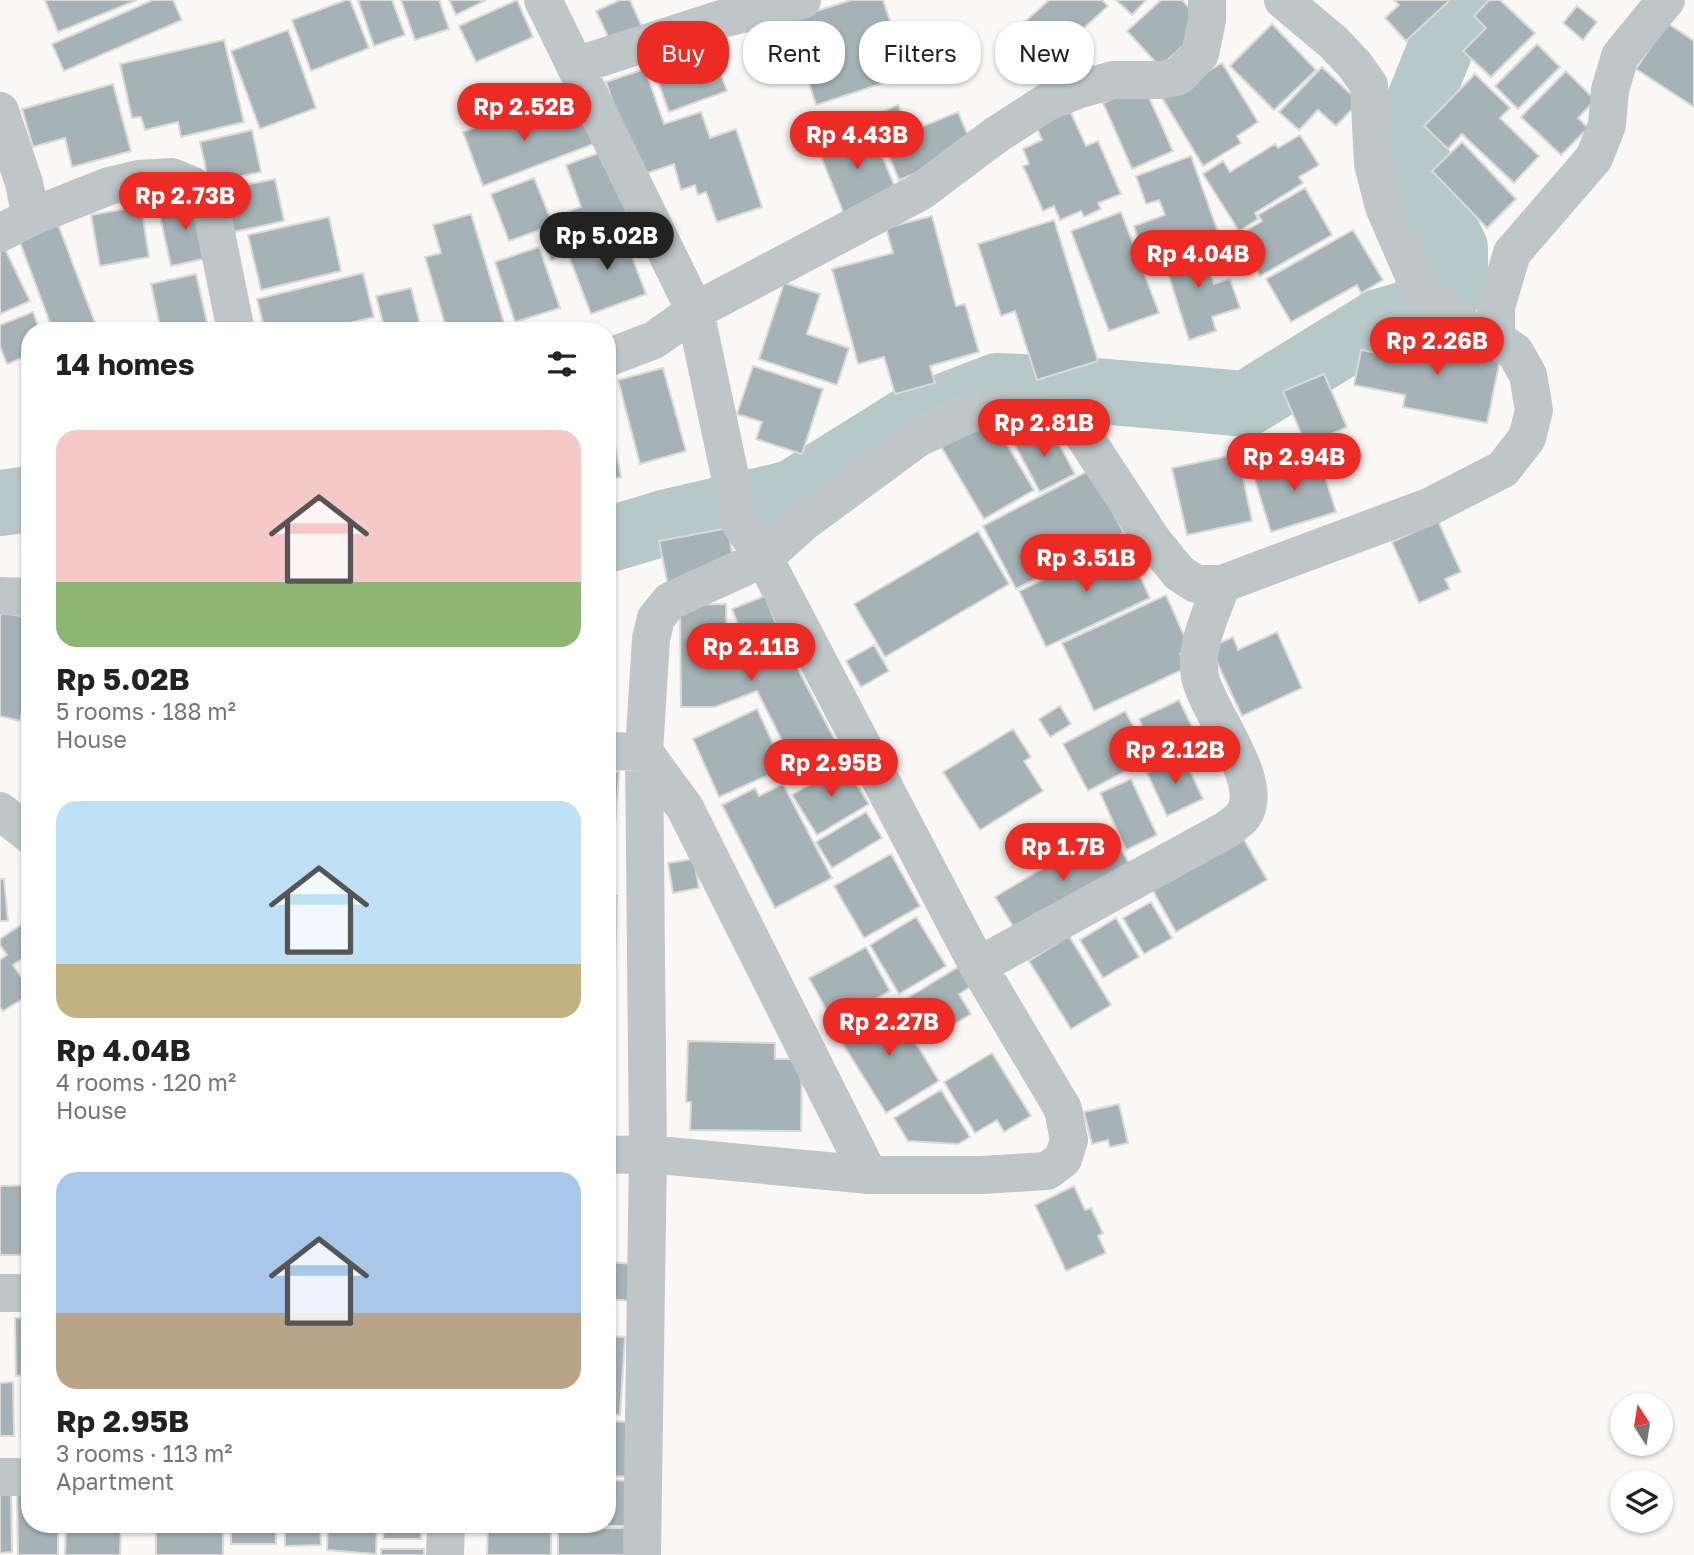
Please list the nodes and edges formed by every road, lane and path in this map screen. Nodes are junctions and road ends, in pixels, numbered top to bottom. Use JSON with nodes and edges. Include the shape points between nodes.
{"nodes":[{"id":1,"x":543,"y":0,"type":"edge"},
{"id":2,"x":802,"y":0,"type":"edge"},
{"id":3,"x":1207,"y":0,"type":"edge"},
{"id":4,"x":1283,"y":0,"type":"edge"},
{"id":5,"x":1666,"y":0,"type":"edge"},
{"id":6,"x":575,"y":66,"type":"junction"},
{"id":7,"x":0,"y":111,"type":"edge"},
{"id":8,"x":15,"y":225,"type":"edge"},
{"id":9,"x":695,"y":311,"type":"junction"},
{"id":10,"x":234,"y":322,"type":"edge"},
{"id":11,"x":1496,"y":339,"type":"junction"},
{"id":12,"x":616,"y":355,"type":"edge"},
{"id":13,"x":764,"y":558,"type":"junction"},
{"id":14,"x":1222,"y":584,"type":"junction"},
{"id":15,"x":0,"y":596,"type":"edge"},
{"id":16,"x":21,"y":597,"type":"edge"},
{"id":17,"x":626,"y":751,"type":"edge"},
{"id":18,"x":0,"y":811,"type":"edge"},
{"id":19,"x":21,"y":828,"type":"edge"},
{"id":20,"x":978,"y":966,"type":"junction"},
{"id":21,"x":648,"y":1154,"type":"junction"},
{"id":22,"x":616,"y":1155,"type":"edge"},
{"id":23,"x":869,"y":1175,"type":"junction"},
{"id":24,"x":0,"y":1293,"type":"edge"},
{"id":25,"x":21,"y":1293,"type":"edge"},
{"id":26,"x":0,"y":1477,"type":"edge"},
{"id":27,"x":21,"y":1477,"type":"edge"},
{"id":28,"x":446,"y":1533,"type":"edge"},
{"id":29,"x":445,"y":1555,"type":"edge"},
{"id":30,"x":642,"y":1555,"type":"edge"}],
"edges":[{"from":1,"to":6,"type":"street"},
{"from":2,"to":6,"type":"street","via":[[721,19]]},
{"from":3,"to":9,"type":"street","via":[[1200,54],[1179,76],[1113,80],[1046,102],[920,192]]},
{"from":4,"to":11,"type":"street","via":[[1334,42],[1369,85],[1373,164],[1384,207],[1417,283],[1460,324]]},
{"from":5,"to":11,"type":"street","via":[[1620,56],[1610,90],[1607,125],[1594,159],[1511,253],[1496,307]]},
{"from":6,"to":9,"type":"street"},
{"from":7,"to":8,"type":"street","via":[[24,183]]},
{"from":8,"to":10,"type":"street","via":[[109,186],[172,177],[192,186],[210,203]]},
{"from":9,"to":12,"type":"street","via":[[654,340]]},
{"from":9,"to":13,"type":"street","via":[[740,523]]},
{"from":11,"to":14,"type":"street","via":[[1515,352],[1528,375],[1534,410],[1527,438],[1503,469],[1431,506]]},
{"from":13,"to":14,"type":"street","via":[[804,522],[918,438],[969,414],[1005,409],[1052,412],[1082,433],[1179,573],[1196,584]]},
{"from":13,"to":17,"type":"street","via":[[670,601],[656,618]]},
{"from":13,"to":20,"type":"street"},
{"from":14,"to":20,"type":"street","via":[[1202,639],[1200,676],[1248,779],[1249,798],[1243,815],[1226,830]]},
{"from":15,"to":16,"type":"street"},
{"from":17,"to":21,"type":"street"},
{"from":17,"to":23,"type":"street","via":[[685,808]]},
{"from":18,"to":19,"type":"street"},
{"from":20,"to":23,"type":"street","via":[[1063,1109],[1069,1140],[1063,1159],[1047,1171]]},
{"from":21,"to":22,"type":"street"},
{"from":21,"to":23,"type":"street"},
{"from":21,"to":30,"type":"street"},
{"from":24,"to":25,"type":"street"},
{"from":26,"to":27,"type":"street"},
{"from":28,"to":29,"type":"street"}]}
